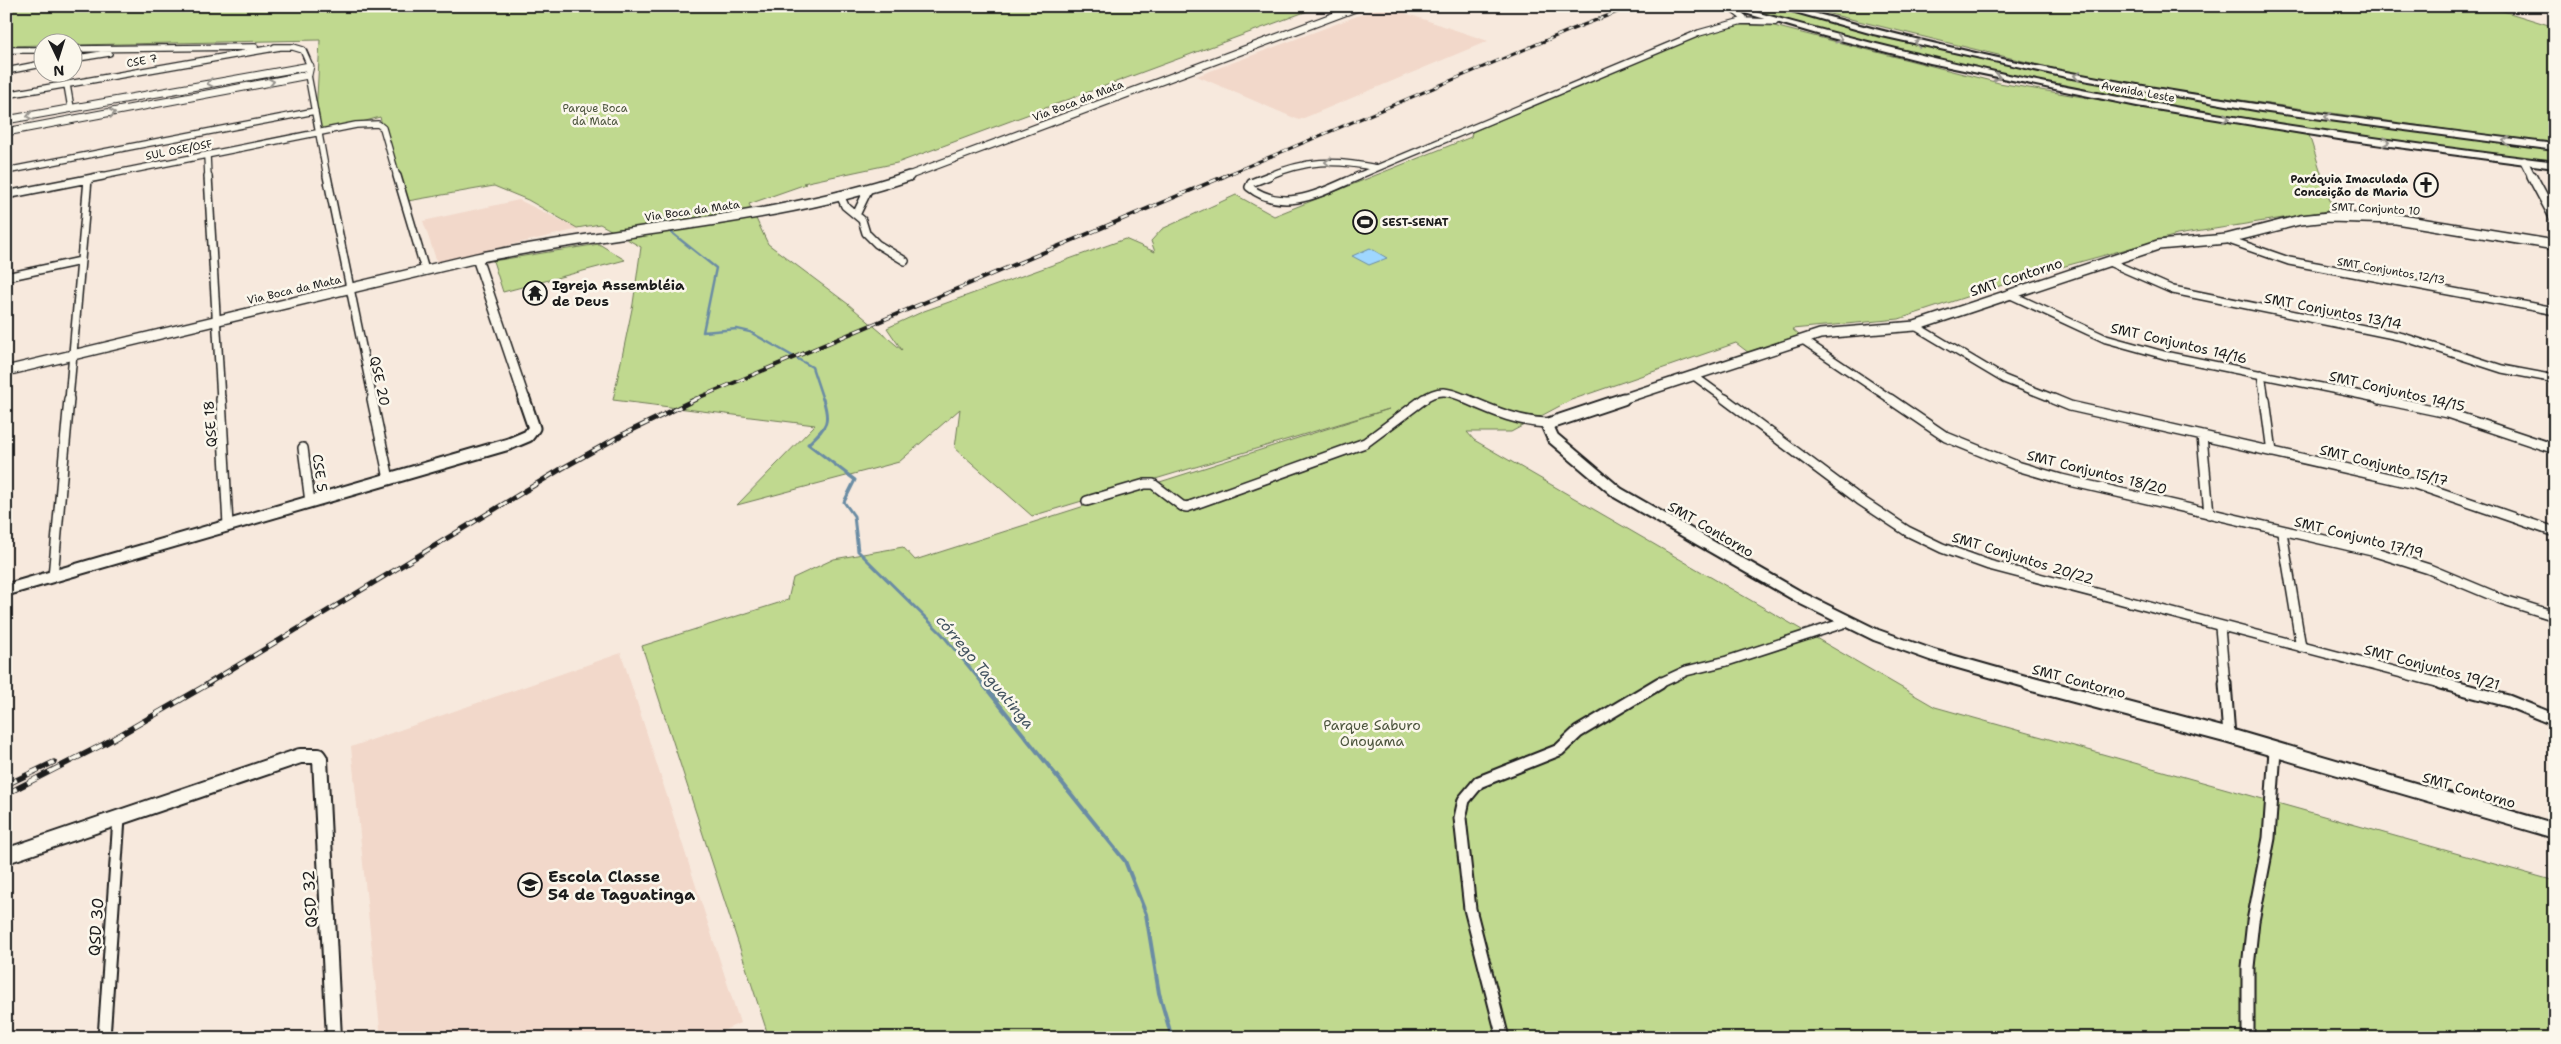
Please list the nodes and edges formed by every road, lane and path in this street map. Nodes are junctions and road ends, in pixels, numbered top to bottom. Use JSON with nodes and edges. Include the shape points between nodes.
{"nodes":[{"id":1,"x":1361,"y":6,"type":"edge"},
{"id":2,"x":1778,"y":6,"type":"edge"},
{"id":3,"x":1728,"y":7,"type":"edge"},
{"id":4,"x":1822,"y":19,"type":"junction"},
{"id":5,"x":1742,"y":21,"type":"junction"},
{"id":6,"x":1775,"y":22,"type":"junction"},
{"id":7,"x":1801,"y":29,"type":"junction"},
{"id":8,"x":280,"y":47,"type":"junction"},
{"id":9,"x":82,"y":49,"type":"edge"},
{"id":10,"x":136,"y":49,"type":"junction"},
{"id":11,"x":6,"y":50,"type":"edge"},
{"id":12,"x":32,"y":50,"type":"edge"},
{"id":13,"x":82,"y":57,"type":"edge"},
{"id":14,"x":32,"y":66,"type":"edge"},
{"id":15,"x":310,"y":66,"type":"junction"},
{"id":16,"x":6,"y":70,"type":"edge"},
{"id":17,"x":308,"y":75,"type":"junction"},
{"id":18,"x":66,"y":85,"type":"junction"},
{"id":19,"x":6,"y":95,"type":"edge"},
{"id":20,"x":2194,"y":97,"type":"junction"},
{"id":21,"x":83,"y":106,"type":"junction"},
{"id":22,"x":71,"y":108,"type":"junction"},
{"id":23,"x":53,"y":111,"type":"junction"},
{"id":24,"x":316,"y":111,"type":"junction"},
{"id":25,"x":2195,"y":114,"type":"junction"},
{"id":26,"x":86,"y":118,"type":"junction"},
{"id":27,"x":6,"y":120,"type":"edge"},
{"id":28,"x":46,"y":124,"type":"junction"},
{"id":29,"x":6,"y":132,"type":"edge"},
{"id":30,"x":320,"y":132,"type":"junction"},
{"id":31,"x":2555,"y":147,"type":"edge"},
{"id":32,"x":207,"y":155,"type":"junction"},
{"id":33,"x":2524,"y":162,"type":"junction"},
{"id":34,"x":2555,"y":165,"type":"edge"},
{"id":35,"x":1377,"y":168,"type":"junction"},
{"id":36,"x":6,"y":171,"type":"edge"},
{"id":37,"x":88,"y":179,"type":"junction"},
{"id":38,"x":869,"y":188,"type":"junction"},
{"id":39,"x":6,"y":195,"type":"edge"},
{"id":40,"x":840,"y":195,"type":"junction"},
{"id":41,"x":857,"y":213,"type":"junction"},
{"id":42,"x":2555,"y":219,"type":"edge"},
{"id":43,"x":2226,"y":239,"type":"junction"},
{"id":44,"x":2555,"y":245,"type":"edge"},
{"id":45,"x":477,"y":258,"type":"junction"},
{"id":46,"x":81,"y":261,"type":"junction"},
{"id":47,"x":905,"y":261,"type":"dead end"},
{"id":48,"x":2109,"y":262,"type":"junction"},
{"id":49,"x":425,"y":270,"type":"junction"},
{"id":50,"x":6,"y":277,"type":"edge"},
{"id":51,"x":349,"y":288,"type":"junction"},
{"id":52,"x":2012,"y":295,"type":"junction"},
{"id":53,"x":2555,"y":311,"type":"edge"},
{"id":54,"x":215,"y":320,"type":"junction"},
{"id":55,"x":1915,"y":326,"type":"junction"},
{"id":56,"x":1802,"y":340,"type":"junction"},
{"id":57,"x":73,"y":356,"type":"junction"},
{"id":58,"x":6,"y":371,"type":"edge"},
{"id":59,"x":2261,"y":374,"type":"junction"},
{"id":60,"x":1694,"y":376,"type":"junction"},
{"id":61,"x":2555,"y":379,"type":"edge"},
{"id":62,"x":1551,"y":423,"type":"junction"},
{"id":63,"x":2202,"y":436,"type":"junction"},
{"id":64,"x":302,"y":448,"type":"dead end"},
{"id":65,"x":2555,"y":449,"type":"edge"},
{"id":66,"x":2272,"y":452,"type":"junction"},
{"id":67,"x":388,"y":479,"type":"junction"},
{"id":68,"x":1087,"y":501,"type":"dead end"},
{"id":69,"x":310,"y":502,"type":"junction"},
{"id":70,"x":2209,"y":514,"type":"junction"},
{"id":71,"x":228,"y":525,"type":"junction"},
{"id":72,"x":2282,"y":532,"type":"junction"},
{"id":73,"x":2555,"y":532,"type":"edge"},
{"id":74,"x":53,"y":576,"type":"junction"},
{"id":75,"x":6,"y":590,"type":"edge"},
{"id":76,"x":2555,"y":616,"type":"edge"},
{"id":77,"x":1847,"y":622,"type":"junction"},
{"id":78,"x":2220,"y":627,"type":"junction"},
{"id":79,"x":2301,"y":647,"type":"junction"},
{"id":80,"x":2555,"y":720,"type":"edge"},
{"id":81,"x":2229,"y":736,"type":"junction"},
{"id":82,"x":2275,"y":750,"type":"junction"},
{"id":83,"x":120,"y":818,"type":"junction"},
{"id":84,"x":2555,"y":831,"type":"edge"},
{"id":85,"x":6,"y":856,"type":"edge"},
{"id":86,"x":104,"y":1038,"type":"edge"},
{"id":87,"x":334,"y":1038,"type":"edge"},
{"id":88,"x":1503,"y":1038,"type":"edge"},
{"id":89,"x":2248,"y":1038,"type":"edge"}],
"edges":[{"from":1,"to":38,"type":"street","name":"Via Boca da Mata","via":[[954,160]]},
{"from":2,"to":4,"type":"main road","name":"Avenida Leste"},
{"from":3,"to":5,"type":"street","via":[[1744,18]]},
{"from":3,"to":6,"type":"main road","name":"Avenida Leste"},
{"from":4,"to":7,"type":"main road","via":[[1830,26],[1829,29]]},
{"from":20,"to":4,"type":"main road","name":"Avenida Leste","one_way":true,"via":[[1969,55]]},
{"from":5,"to":6,"type":"street"},
{"from":5,"to":35,"type":"street","via":[[1699,33]]},
{"from":6,"to":7,"type":"main road","name":"Avenida Leste"},
{"from":7,"to":25,"type":"main road","name":"Avenida Leste","one_way":true,"via":[[1987,75]]},
{"from":8,"to":10,"type":"street"},
{"from":8,"to":15,"type":"street","via":[[303,50]]},
{"from":8,"to":18,"type":"street","name":"CSE 7"},
{"from":9,"to":10,"type":"street"},
{"from":10,"to":13,"type":"street"},
{"from":11,"to":12,"type":"street"},
{"from":14,"to":16,"type":"street"},
{"from":15,"to":17,"type":"street"},
{"from":15,"to":21,"type":"street","one_way":true},
{"from":17,"to":24,"type":"street","name":"QSE 20"},
{"from":26,"to":17,"type":"street","one_way":true},
{"from":18,"to":19,"type":"street","name":"CSE 7"},
{"from":18,"to":22,"type":"street"},
{"from":20,"to":25,"type":"main road","via":[[2183,98],[2177,103]]},
{"from":31,"to":20,"type":"main road","name":"Avenida Leste","one_way":true},
{"from":21,"to":22,"type":"street"},
{"from":21,"to":26,"type":"street","via":[[74,116]]},
{"from":22,"to":23,"type":"street"},
{"from":23,"to":27,"type":"street","one_way":true},
{"from":23,"to":28,"type":"street","via":[[61,114],[61,118]]},
{"from":24,"to":30,"type":"street","name":"QSE 20"},
{"from":24,"to":36,"type":"street"},
{"from":25,"to":33,"type":"main road","name":"Avenida Leste","one_way":true},
{"from":26,"to":28,"type":"street"},
{"from":28,"to":29,"type":"street"},
{"from":30,"to":32,"type":"street","name":"SUL OSE/OSF"},
{"from":30,"to":49,"type":"street","name":"SUL OSE/OSF","via":[[356,125],[378,124],[383,128]]},
{"from":30,"to":51,"type":"street","name":"QSE 20"},
{"from":32,"to":37,"type":"street","name":"SUL OSE/OSF"},
{"from":32,"to":54,"type":"street","name":"QSE 18"},
{"from":33,"to":34,"type":"main road","name":"Avenida Leste"},
{"from":33,"to":42,"type":"street"},
{"from":35,"to":35,"type":"street","one_way":true,"via":[[1348,162],[1298,164],[1251,183],[1249,187],[1272,200],[1295,200]]},
{"from":37,"to":39,"type":"street","name":"SUL OSE/OSF"},
{"from":37,"to":46,"type":"street"},
{"from":38,"to":40,"type":"street","name":"Via Boca da Mata"},
{"from":38,"to":41,"type":"street"},
{"from":40,"to":41,"type":"street","via":[[845,206]]},
{"from":40,"to":45,"type":"street","name":"Via Boca da Mata","via":[[740,216]]},
{"from":41,"to":47,"type":"street","via":[[866,233],[877,244]]},
{"from":43,"to":44,"type":"street","name":"SMT Conjunto 10","via":[[2300,220],[2362,218],[2435,224]]},
{"from":43,"to":48,"type":"street","name":"SMT Contorno","via":[[2158,246]]},
{"from":43,"to":53,"type":"street","name":"SMT Conjuntos 12/13","via":[[2289,261]]},
{"from":45,"to":49,"type":"street","name":"Via Boca da Mata"},
{"from":45,"to":67,"type":"street","via":[[534,428],[528,436],[509,444]]},
{"from":46,"to":50,"type":"street"},
{"from":46,"to":57,"type":"street"},
{"from":48,"to":52,"type":"street","name":"SMT Contorno"},
{"from":48,"to":61,"type":"street","name":"SMT Conjuntos 13/14","via":[[2174,290],[2403,337],[2502,369]]},
{"from":49,"to":51,"type":"street","name":"Via Boca da Mata"},
{"from":51,"to":54,"type":"street","name":"Via Boca da Mata"},
{"from":51,"to":67,"type":"street","name":"QSE 20"},
{"from":52,"to":55,"type":"street","name":"SMT Contorno"},
{"from":52,"to":59,"type":"street","name":"SMT Conjuntos 14/16","via":[[2042,312],[2106,339]]},
{"from":54,"to":57,"type":"street","name":"Via Boca da Mata"},
{"from":54,"to":71,"type":"street","name":"QSE 18"},
{"from":55,"to":56,"type":"street","name":"SMT Contorno","via":[[1830,332]]},
{"from":55,"to":63,"type":"street","name":"SMT Conjunto 15/17","via":[[2004,379],[2035,393],[2102,414]]},
{"from":56,"to":60,"type":"street","name":"SMT Contorno"},
{"from":56,"to":70,"type":"street","name":"SMT Conjuntos 18/20","via":[[1955,441],[2038,473]]},
{"from":57,"to":58,"type":"street","name":"Via Boca da Mata"},
{"from":57,"to":74,"type":"street"},
{"from":59,"to":65,"type":"street","name":"SMT Conjuntos 14/15","via":[[2448,413]]},
{"from":59,"to":66,"type":"street"},
{"from":60,"to":62,"type":"street","name":"SMT Contorno"},
{"from":60,"to":78,"type":"street","name":"SMT Conjuntos 20/22","via":[[1860,500],[1942,548],[1989,565]]},
{"from":62,"to":68,"type":"street","via":[[1499,413],[1448,392],[1432,393],[1365,442],[1187,507],[1153,484]]},
{"from":62,"to":77,"type":"street","name":"SMT Contorno","via":[[1548,427],[1553,438],[1618,493]]},
{"from":63,"to":66,"type":"street","name":"SMT Conjunto 15/17"},
{"from":63,"to":70,"type":"street"},
{"from":64,"to":69,"type":"street","name":"CSE 5"},
{"from":66,"to":73,"type":"street","name":"SMT Conjunto 15/17","via":[[2415,484]]},
{"from":67,"to":69,"type":"street"},
{"from":69,"to":71,"type":"street"},
{"from":70,"to":72,"type":"street","name":"SMT Conjunto 17/19"},
{"from":71,"to":74,"type":"street"},
{"from":72,"to":76,"type":"street","name":"SMT Conjunto 17/19","via":[[2402,560],[2523,607]]},
{"from":72,"to":79,"type":"street"},
{"from":74,"to":75,"type":"street"},
{"from":77,"to":81,"type":"street","name":"SMT Contorno","via":[[1932,655]]},
{"from":77,"to":88,"type":"street","via":[[1668,679],[1578,732],[1559,750],[1492,776],[1470,791],[1464,800],[1460,818],[1470,909]]},
{"from":78,"to":79,"type":"street","name":"SMT Conjuntos 20/22"},
{"from":78,"to":81,"type":"street"},
{"from":79,"to":80,"type":"street","name":"SMT Conjuntos 19/21","via":[[2508,701]]},
{"from":81,"to":82,"type":"street","name":"SMT Contorno"},
{"from":82,"to":84,"type":"street","name":"SMT Contorno"},
{"from":82,"to":89,"type":"street","via":[[2269,838],[2248,967]]},
{"from":83,"to":85,"type":"street"},
{"from":83,"to":86,"type":"street","name":"QSD 30"},
{"from":83,"to":87,"type":"street","name":"QSD 32","via":[[300,756],[314,755],[320,759]]}]}
